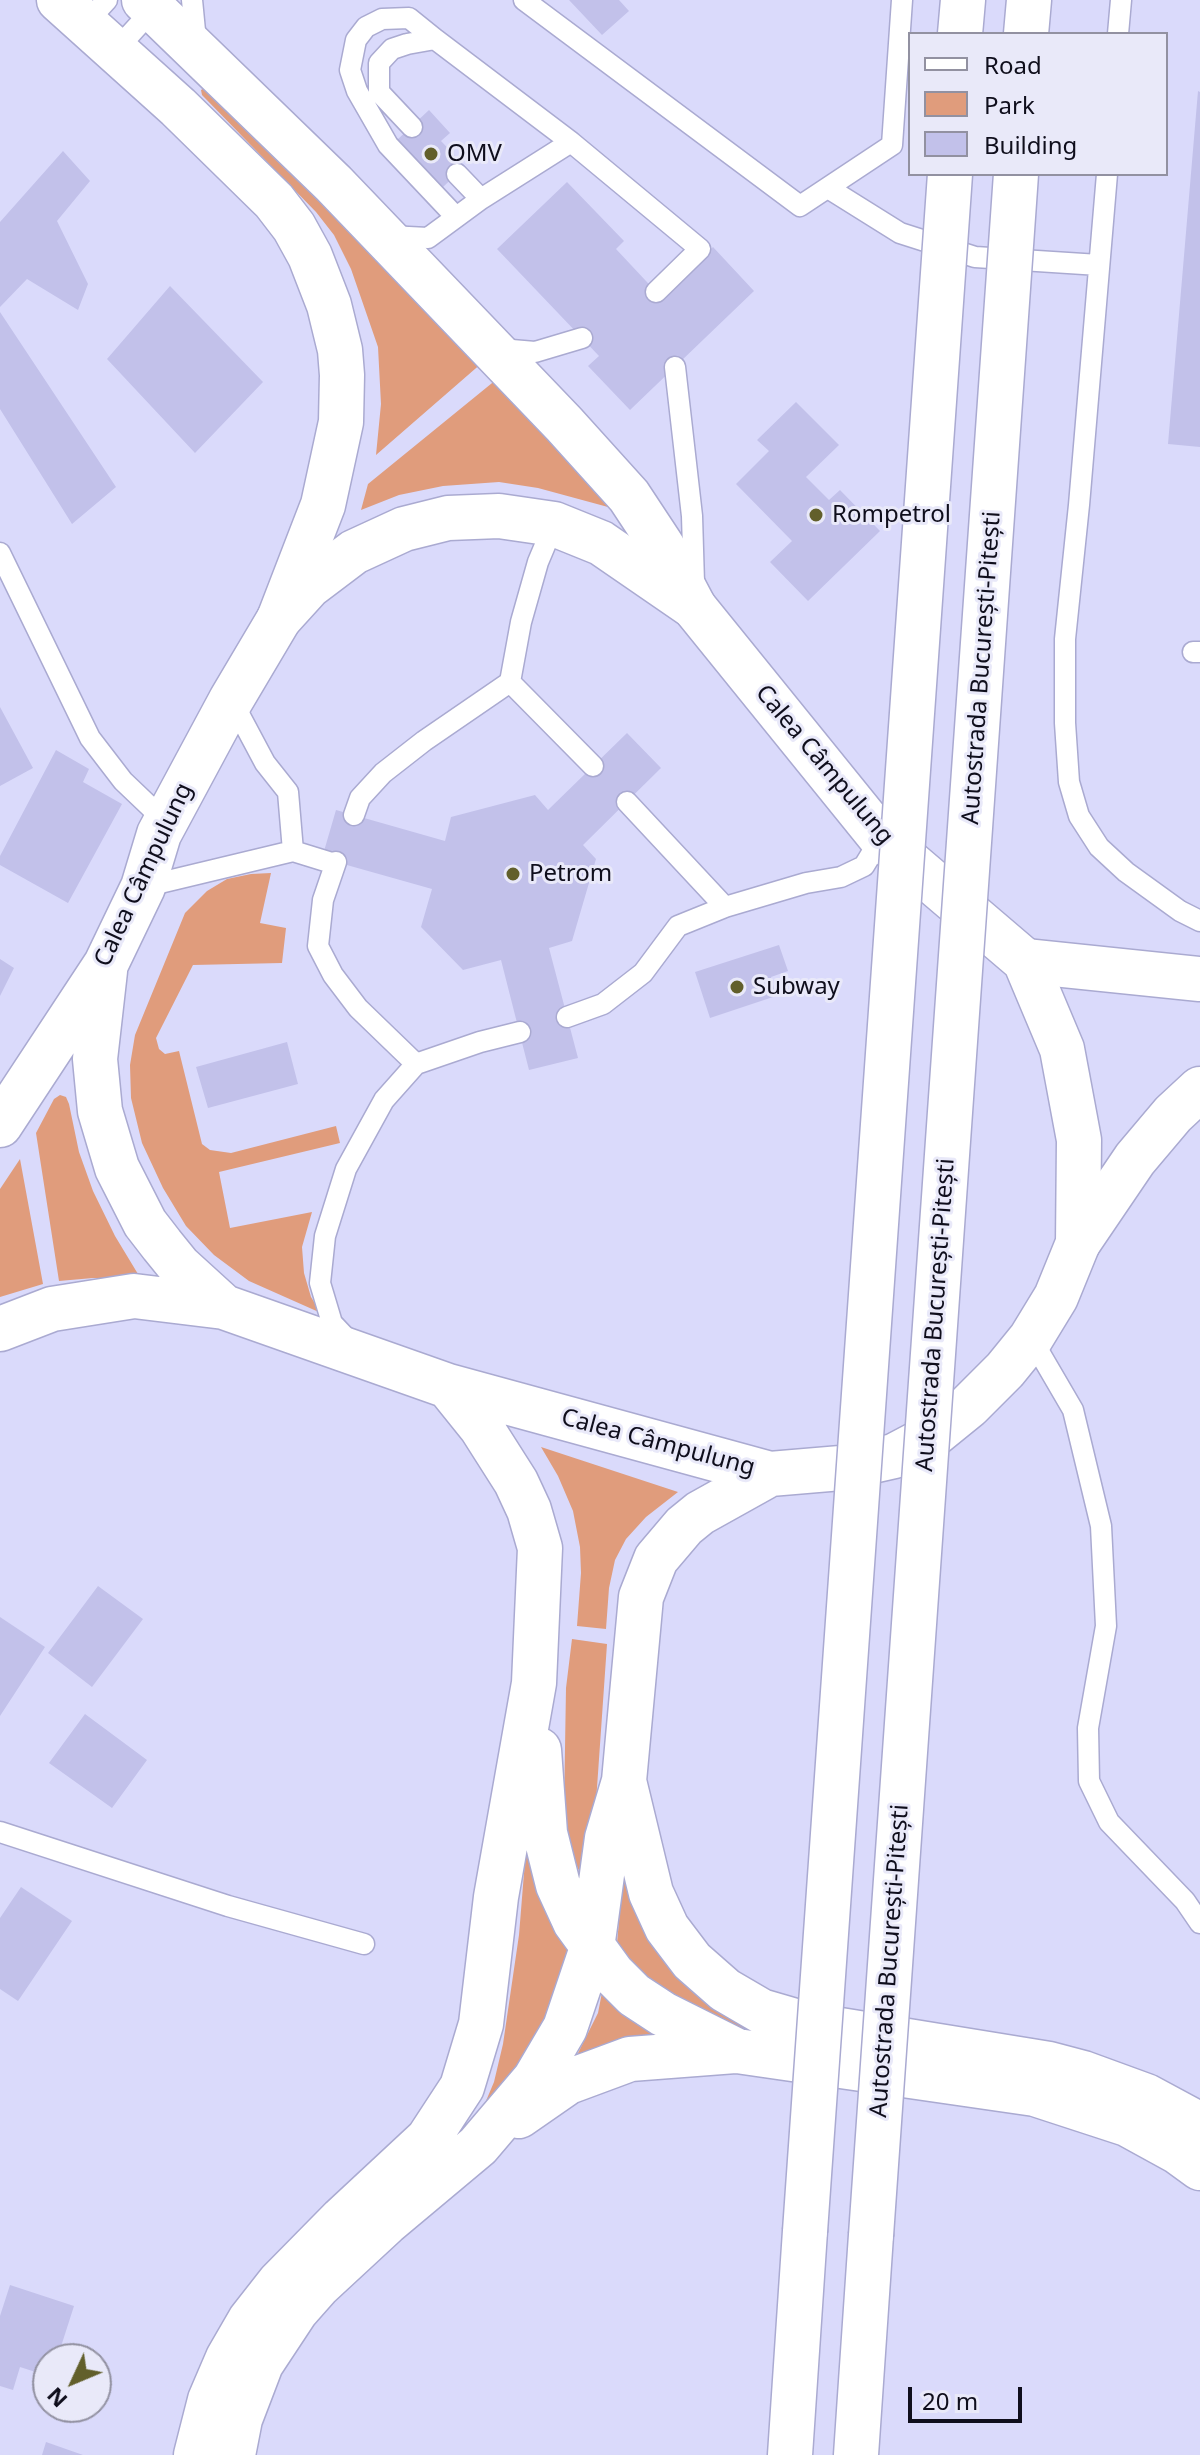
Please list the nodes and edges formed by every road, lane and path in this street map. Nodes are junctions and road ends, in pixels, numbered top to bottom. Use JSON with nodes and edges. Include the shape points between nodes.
{"nodes":[{"id":1,"x":524,"y":0,"type":"edge"},
{"id":2,"x":902,"y":0,"type":"edge"},
{"id":3,"x":963,"y":0,"type":"edge"},
{"id":4,"x":1029,"y":0,"type":"edge"},
{"id":5,"x":1121,"y":0,"type":"edge"},
{"id":6,"x":163,"y":2,"type":"edge"},
{"id":7,"x":92,"y":19,"type":"edge"},
{"id":8,"x":960,"y":32,"type":"edge"},
{"id":9,"x":1026,"y":32,"type":"edge"},
{"id":10,"x":1118,"y":32,"type":"edge"},
{"id":11,"x":435,"y":39,"type":"junction"},
{"id":12,"x":904,"y":76,"type":"edge"},
{"id":13,"x":379,"y":92,"type":"junction"},
{"id":14,"x":375,"y":121,"type":"junction"},
{"id":15,"x":412,"y":127,"type":"dead end"},
{"id":16,"x":571,"y":142,"type":"junction"},
{"id":17,"x":457,"y":174,"type":"dead end"},
{"id":18,"x":950,"y":176,"type":"edge"},
{"id":19,"x":1016,"y":176,"type":"edge"},
{"id":20,"x":1107,"y":176,"type":"edge"},
{"id":21,"x":828,"y":188,"type":"junction"},
{"id":22,"x":481,"y":199,"type":"junction"},
{"id":23,"x":456,"y":217,"type":"junction"},
{"id":24,"x":385,"y":236,"type":"junction"},
{"id":25,"x":1099,"y":265,"type":"junction"},
{"id":26,"x":656,"y":292,"type":"dead end"},
{"id":27,"x":582,"y":338,"type":"dead end"},
{"id":28,"x":493,"y":348,"type":"junction"},
{"id":29,"x":675,"y":367,"type":"dead end"},
{"id":30,"x":554,"y":524,"type":"junction"},
{"id":31,"x":0,"y":553,"type":"edge"},
{"id":32,"x":694,"y":607,"type":"junction"},
{"id":33,"x":279,"y":619,"type":"junction"},
{"id":34,"x":510,"y":682,"type":"junction"},
{"id":35,"x":231,"y":700,"type":"junction"},
{"id":36,"x":593,"y":766,"type":"dead end"},
{"id":37,"x":627,"y":802,"type":"dead end"},
{"id":38,"x":354,"y":815,"type":"dead end"},
{"id":39,"x":166,"y":822,"type":"junction"},
{"id":40,"x":881,"y":838,"type":"junction"},
{"id":41,"x":293,"y":851,"type":"junction"},
{"id":42,"x":143,"y":887,"type":"junction"},
{"id":43,"x":725,"y":907,"type":"junction"},
{"id":44,"x":1200,"y":921,"type":"edge"},
{"id":45,"x":1025,"y":961,"type":"junction"},
{"id":46,"x":106,"y":964,"type":"junction"},
{"id":47,"x":1200,"y":979,"type":"edge"},
{"id":48,"x":567,"y":1017,"type":"dead end"},
{"id":49,"x":520,"y":1032,"type":"dead end"},
{"id":50,"x":416,"y":1064,"type":"junction"},
{"id":51,"x":1200,"y":1089,"type":"edge"},
{"id":52,"x":0,"y":1125,"type":"edge"},
{"id":53,"x":1078,"y":1243,"type":"junction"},
{"id":54,"x":224,"y":1307,"type":"junction"},
{"id":55,"x":0,"y":1329,"type":"edge"},
{"id":56,"x":1031,"y":1338,"type":"junction"},
{"id":57,"x":363,"y":1356,"type":"junction"},
{"id":58,"x":448,"y":1386,"type":"junction"},
{"id":59,"x":770,"y":1474,"type":"junction"},
{"id":60,"x":534,"y":1683,"type":"junction"},
{"id":61,"x":624,"y":1781,"type":"junction"},
{"id":62,"x":0,"y":1832,"type":"edge"},
{"id":63,"x":1200,"y":1923,"type":"edge"},
{"id":64,"x":364,"y":1944,"type":"dead end"},
{"id":65,"x":592,"y":1948,"type":"junction"},
{"id":66,"x":737,"y":2051,"type":"junction"},
{"id":67,"x":1200,"y":2125,"type":"edge"},
{"id":68,"x":478,"y":2146,"type":"junction"},
{"id":69,"x":1200,"y":2168,"type":"edge"},
{"id":70,"x":788,"y":2448,"type":"edge"},
{"id":71,"x":196,"y":2455,"type":"edge"},
{"id":72,"x":233,"y":2455,"type":"edge"},
{"id":73,"x":856,"y":2455,"type":"edge"}],
"edges":[{"from":1,"to":21,"type":"lane","via":[[800,206]]},
{"from":2,"to":12,"type":"lane"},
{"from":3,"to":8,"type":"main road"},
{"from":4,"to":9,"type":"main road"},
{"from":5,"to":10,"type":"lane"},
{"from":6,"to":7,"type":"lane"},
{"from":6,"to":24,"type":"main road","via":[[196,49]]},
{"from":7,"to":33,"type":"main road","via":[[274,201],[310,256],[329,305],[340,350],[341,422],[323,505]]},
{"from":11,"to":13,"type":"lane","via":[[392,49],[379,63]]},
{"from":11,"to":14,"type":"lane","via":[[409,18],[382,19],[356,40],[350,70]]},
{"from":11,"to":16,"type":"lane"},
{"from":12,"to":21,"type":"lane","via":[[892,145]]},
{"from":13,"to":14,"type":"lane"},
{"from":13,"to":15,"type":"lane"},
{"from":14,"to":23,"type":"lane","via":[[388,145]]},
{"from":16,"to":22,"type":"lane"},
{"from":16,"to":26,"type":"lane","via":[[700,249]]},
{"from":17,"to":22,"type":"lane"},
{"from":18,"to":70,"type":"main road","bridge":true},
{"from":19,"to":73,"type":"main road","name":"Autostrada București-Pitești","bridge":true},
{"from":20,"to":25,"type":"lane"},
{"from":21,"to":25,"type":"lane","via":[[900,233],[975,257]]},
{"from":22,"to":23,"type":"lane"},
{"from":23,"to":24,"type":"lane","via":[[428,238]]},
{"from":24,"to":28,"type":"main road"},
{"from":25,"to":44,"type":"lane","via":[[1065,639],[1069,782],[1079,816],[1099,847],[1126,872]]},
{"from":27,"to":28,"type":"lane","via":[[535,352]]},
{"from":28,"to":32,"type":"main road","via":[[629,496]]},
{"from":29,"to":32,"type":"lane","via":[[692,516]]},
{"from":30,"to":32,"type":"main road","via":[[601,543]]},
{"from":30,"to":33,"type":"main road","via":[[499,516],[448,518],[404,529],[354,552],[309,586]]},
{"from":30,"to":34,"type":"lane","via":[[521,622]]},
{"from":31,"to":39,"type":"lane","via":[[90,738],[123,781]]},
{"from":32,"to":40,"type":"main road","name":"Calea Câmpulung"},
{"from":33,"to":35,"type":"main road","name":"Calea Câmpulung"},
{"from":34,"to":36,"type":"lane"},
{"from":34,"to":38,"type":"lane","via":[[383,773],[360,798]]},
{"from":35,"to":39,"type":"main road","name":"Calea Câmpulung"},
{"from":35,"to":41,"type":"lane","via":[[265,763],[288,792]]},
{"from":37,"to":43,"type":"lane"},
{"from":39,"to":42,"type":"main road","name":"Calea Câmpulung"},
{"from":40,"to":43,"type":"lane","via":[[864,866],[841,877]]},
{"from":40,"to":45,"type":"main road","name":"Calea Câmpulung"},
{"from":41,"to":42,"type":"lane"},
{"from":41,"to":50,"type":"lane","via":[[336,863],[323,900],[318,946],[358,1008]]},
{"from":42,"to":46,"type":"main road","name":"Calea Câmpulung"},
{"from":43,"to":48,"type":"lane","via":[[678,926],[643,973],[603,1004]]},
{"from":45,"to":47,"type":"main road"},
{"from":45,"to":53,"type":"main road","name":"Calea Câmpulung","via":[[1062,1049],[1079,1140]]},
{"from":46,"to":52,"type":"main road","name":"Calea Câmpulung"},
{"from":46,"to":54,"type":"main road","via":[[95,1059],[100,1111],[117,1168],[145,1223],[179,1266]]},
{"from":49,"to":50,"type":"lane"},
{"from":50,"to":57,"type":"lane","via":[[384,1100],[346,1169],[325,1236],[320,1283],[332,1323]]},
{"from":51,"to":53,"type":"main road","via":[[1135,1159]]},
{"from":53,"to":56,"type":"main road","name":"Calea Câmpulung","via":[[1056,1297]]},
{"from":54,"to":55,"type":"main road","name":"Calea Câmpulung","via":[[134,1296],[52,1309]]},
{"from":54,"to":57,"type":"main road","name":"Calea Câmpulung"},
{"from":56,"to":59,"type":"main road","name":"Calea Câmpulung","via":[[969,1406],[932,1436],[894,1456],[841,1468]]},
{"from":56,"to":63,"type":"lane","via":[[1073,1410],[1101,1526],[1106,1626],[1088,1728],[1089,1781],[1109,1822]]},
{"from":57,"to":58,"type":"main road","name":"Calea Câmpulung"},
{"from":58,"to":59,"type":"main road","name":"Calea Câmpulung"},
{"from":58,"to":60,"type":"main road","via":[[481,1427],[529,1510],[540,1548]]},
{"from":59,"to":61,"type":"main road","via":[[692,1519],[656,1559],[639,1610]]},
{"from":60,"to":65,"type":"main road","via":[[545,1833],[558,1885]]},
{"from":60,"to":71,"type":"main road","via":[[496,1897],[481,2024],[462,2087],[428,2139],[279,2283],[250,2320],[210,2400]]},
{"from":61,"to":65,"type":"main road","via":[[607,1838]]},
{"from":61,"to":67,"type":"main road","via":[[651,1893],[667,1928],[692,1961],[725,1990],[761,2011],[809,2025],[1016,2057],[1083,2073],[1146,2096]]},
{"from":62,"to":64,"type":"lane"},
{"from":65,"to":66,"type":"main road","via":[[634,1995]]},
{"from":65,"to":68,"type":"main road","via":[[565,2028],[535,2079]]},
{"from":66,"to":68,"type":"main road","via":[[630,2059],[590,2072],[558,2088]]},
{"from":66,"to":69,"type":"main road","via":[[1035,2094],[1127,2124]]},
{"from":68,"to":72,"type":"main road","via":[[386,2223],[296,2311],[261,2364]]}]}
